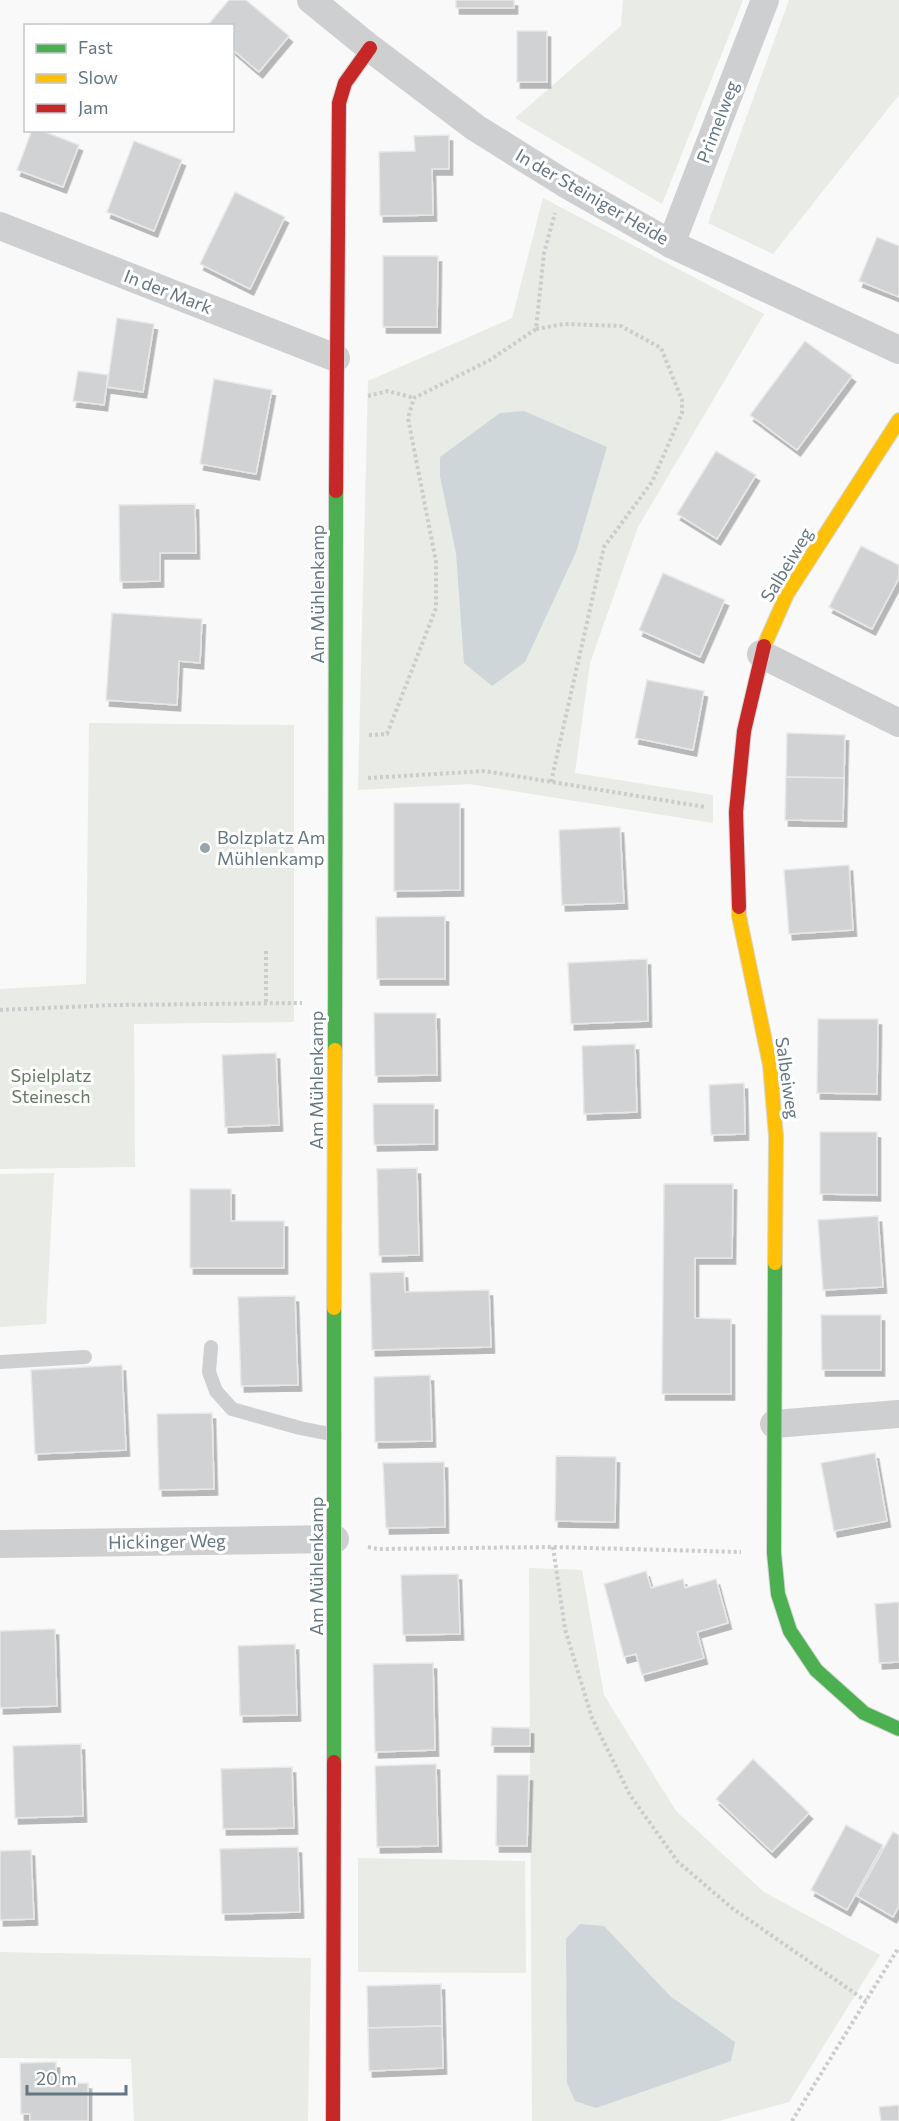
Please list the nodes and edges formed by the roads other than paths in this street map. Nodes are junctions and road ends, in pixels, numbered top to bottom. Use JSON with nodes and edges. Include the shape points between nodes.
{"nodes":[{"id":1,"x":311,"y":0,"type":"edge"},
{"id":2,"x":765,"y":0,"type":"edge"},
{"id":3,"x":370,"y":48,"type":"junction"},
{"id":4,"x":0,"y":226,"type":"edge"},
{"id":5,"x":671,"y":244,"type":"junction"},
{"id":6,"x":899,"y":350,"type":"edge"},
{"id":7,"x":336,"y":358,"type":"junction"},
{"id":8,"x":899,"y":420,"type":"edge"},
{"id":9,"x":760,"y":654,"type":"junction"},
{"id":10,"x":899,"y":723,"type":"edge"},
{"id":11,"x":211,"y":1347,"type":"dead end"},
{"id":12,"x":85,"y":1357,"type":"dead end"},
{"id":13,"x":0,"y":1362,"type":"edge"},
{"id":14,"x":899,"y":1414,"type":"edge"},
{"id":15,"x":774,"y":1424,"type":"junction"},
{"id":16,"x":335,"y":1435,"type":"junction"},
{"id":17,"x":335,"y":1539,"type":"junction"},
{"id":18,"x":0,"y":1544,"type":"edge"},
{"id":19,"x":899,"y":1730,"type":"edge"},
{"id":20,"x":333,"y":2121,"type":"edge"}],
"edges":[{"from":1,"to":3,"type":"street","name":"In der Steiniger Heide"},
{"from":2,"to":5,"type":"street","name":"Primelweg"},
{"from":3,"to":5,"type":"street","name":"In der Steiniger Heide","via":[[476,128]]},
{"from":3,"to":7,"type":"street","name":"Am Mühlenkamp","via":[[345,83],[339,103]]},
{"from":4,"to":7,"type":"street","name":"In der Mark"},
{"from":5,"to":6,"type":"street","name":"In der Steiniger Heide"},
{"from":7,"to":16,"type":"street","name":"Am Mühlenkamp"},
{"from":8,"to":9,"type":"street","name":"Salbeiweg","via":[[787,594]]},
{"from":9,"to":10,"type":"street"},
{"from":9,"to":15,"type":"street","name":"Salbeiweg","via":[[744,731],[736,812],[739,916],[770,1065],[776,1136]]},
{"from":11,"to":16,"type":"lane","via":[[209,1372],[216,1391],[232,1409]]},
{"from":12,"to":13,"type":"lane"},
{"from":14,"to":15,"type":"street"},
{"from":15,"to":19,"type":"street","name":"Salbeiweg","via":[[774,1553],[778,1594],[790,1631],[816,1670],[864,1713]]},
{"from":16,"to":17,"type":"street","name":"Am Mühlenkamp"},
{"from":17,"to":18,"type":"street","name":"Hickinger Weg"},
{"from":17,"to":20,"type":"street","name":"Am Mühlenkamp"}]}
